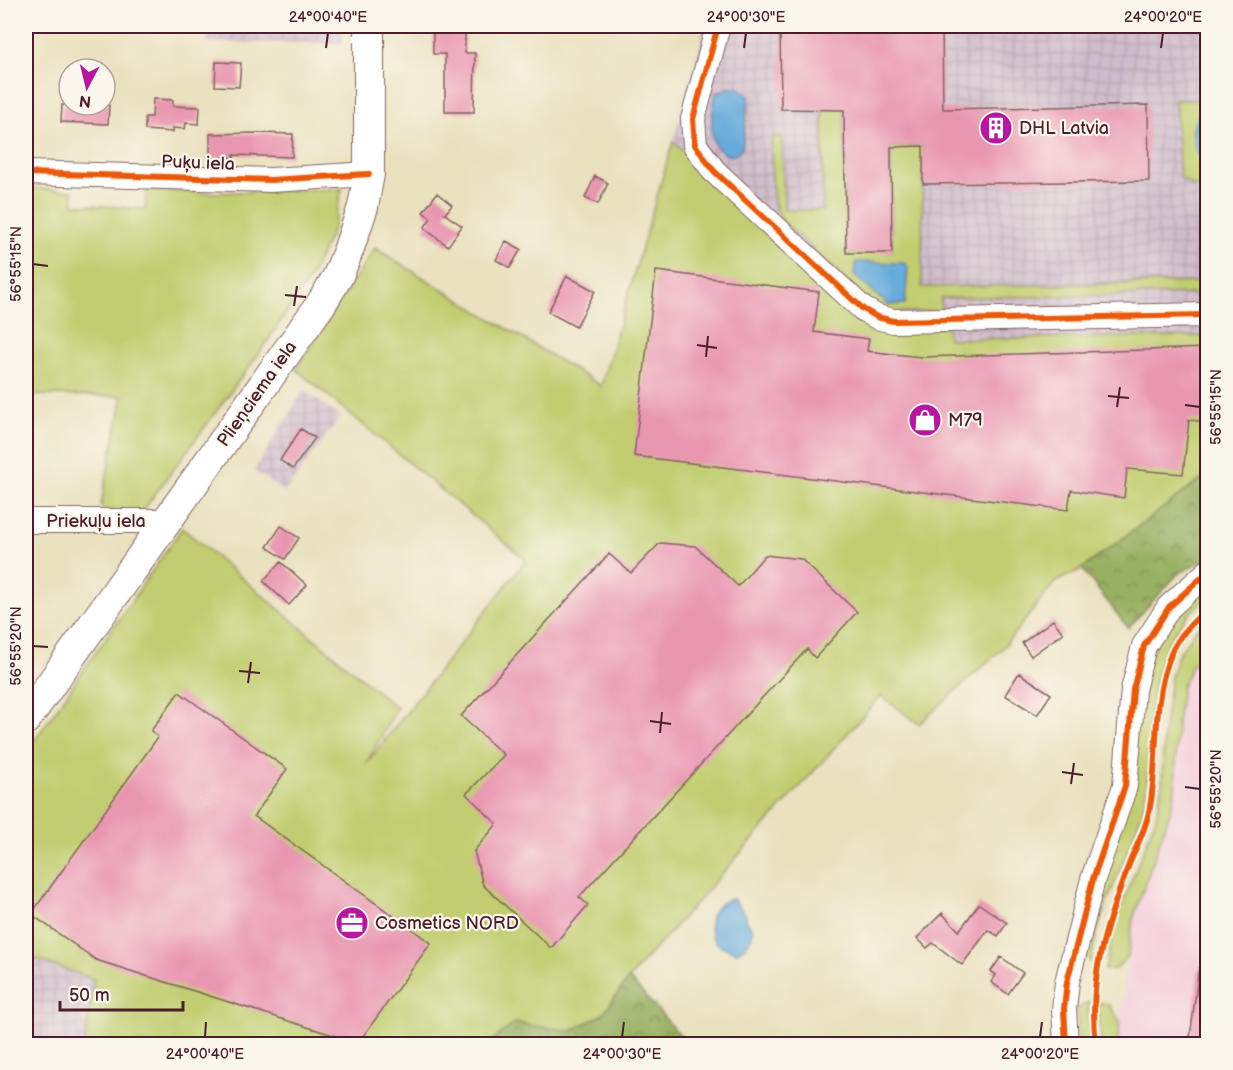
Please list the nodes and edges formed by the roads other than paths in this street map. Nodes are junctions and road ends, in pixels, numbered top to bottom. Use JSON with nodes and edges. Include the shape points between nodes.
{"nodes":[{"id":1,"x":369,"y":26,"type":"edge"},
{"id":2,"x":718,"y":26,"type":"edge"},
{"id":3,"x":26,"y":173,"type":"edge"},
{"id":4,"x":369,"y":174,"type":"junction"},
{"id":5,"x":1208,"y":315,"type":"edge"},
{"id":6,"x":26,"y":521,"type":"edge"},
{"id":7,"x":167,"y":521,"type":"junction"},
{"id":8,"x":1208,"y":572,"type":"edge"},
{"id":9,"x":26,"y":719,"type":"edge"},
{"id":10,"x":1066,"y":1044,"type":"edge"}],
"edges":[{"from":1,"to":4,"type":"main road","name":"Plieņciema iela"},
{"from":2,"to":5,"type":"street","via":[[693,119],[695,145],[714,171],[863,309],[893,321]]},
{"from":3,"to":4,"type":"street","name":"Puķu iela","via":[[271,180]]},
{"from":4,"to":7,"type":"main road","name":"Plieņciema iela","via":[[363,207],[338,276]]},
{"from":6,"to":7,"type":"street","name":"Priekuļu iela"},
{"from":7,"to":9,"type":"main road","name":"Plieņciema iela"},
{"from":8,"to":10,"type":"street","via":[[1170,608],[1144,646],[1133,690],[1125,786],[1093,879],[1067,982]]}]}
